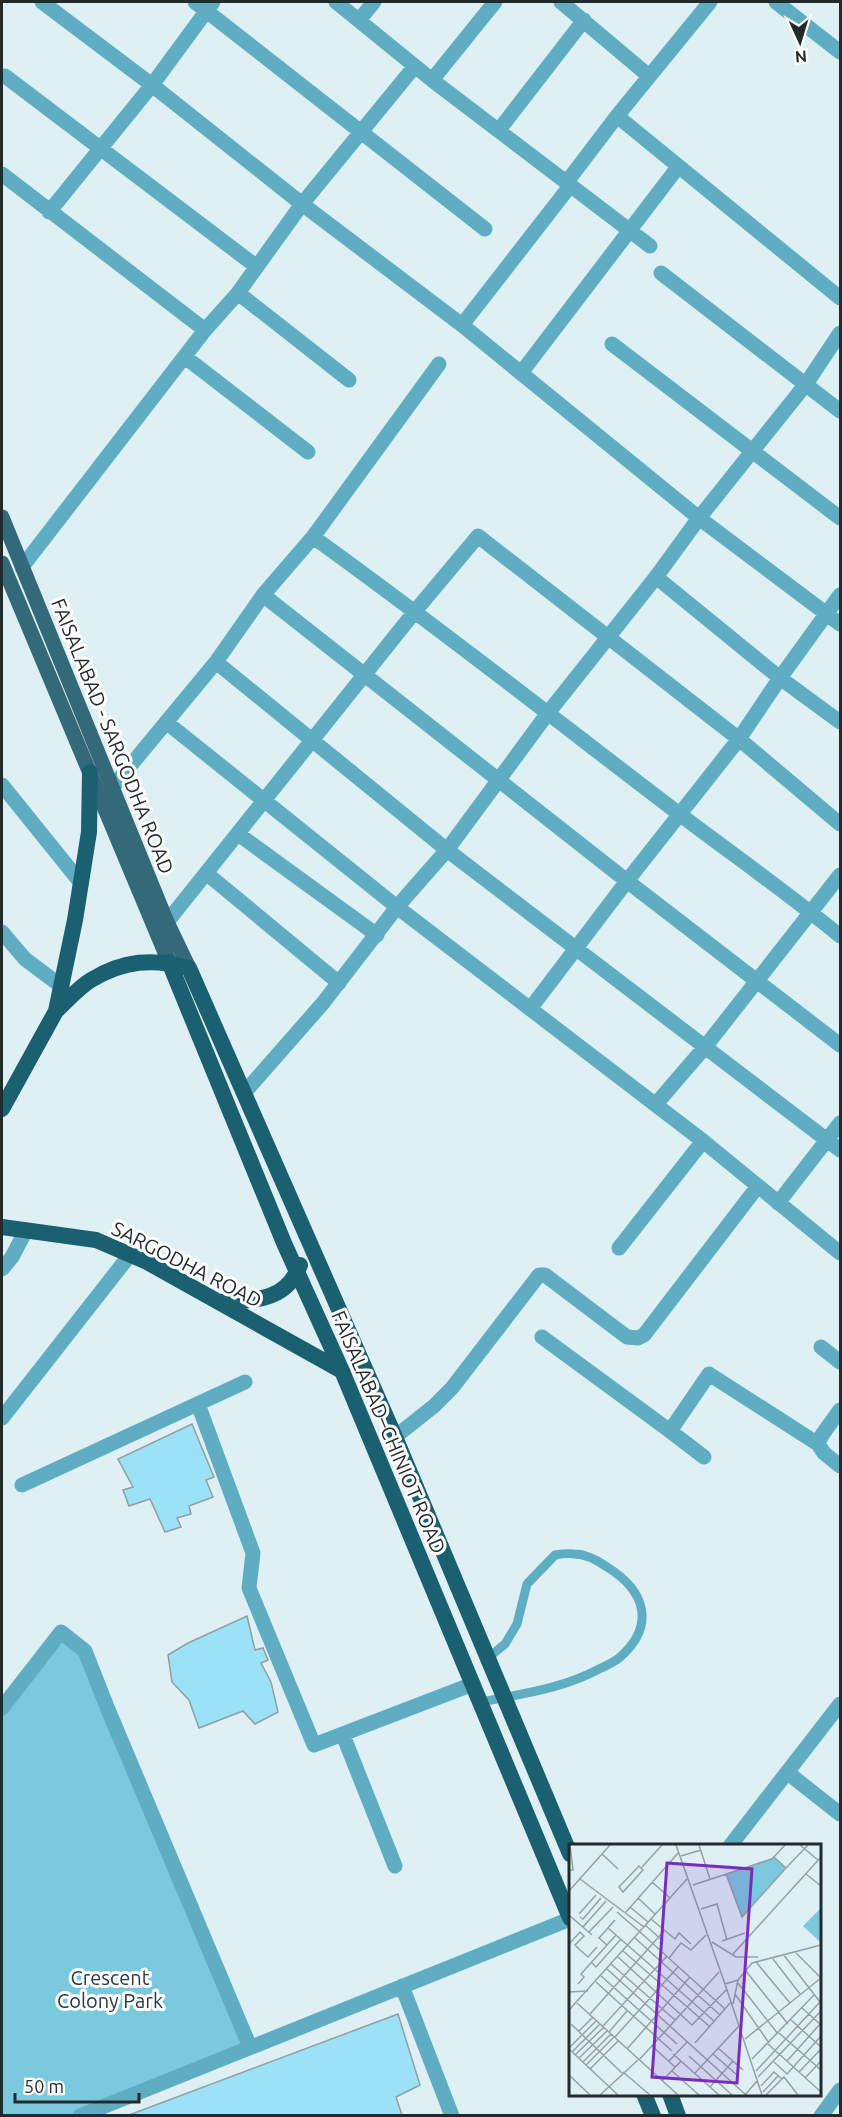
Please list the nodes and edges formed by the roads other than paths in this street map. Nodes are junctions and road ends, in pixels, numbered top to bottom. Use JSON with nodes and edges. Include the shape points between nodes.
{"nodes":[{"id":1,"x":44,"y":2,"type":"edge"},
{"id":2,"x":336,"y":2,"type":"edge"},
{"id":3,"x":374,"y":2,"type":"edge"},
{"id":4,"x":495,"y":2,"type":"edge"},
{"id":5,"x":561,"y":2,"type":"edge"},
{"id":6,"x":710,"y":2,"type":"edge"},
{"id":7,"x":776,"y":2,"type":"edge"},
{"id":8,"x":205,"y":4,"type":"edge"},
{"id":9,"x":359,"y":20,"type":"junction"},
{"id":10,"x":584,"y":20,"type":"junction"},
{"id":11,"x":840,"y":52,"type":"edge"},
{"id":12,"x":415,"y":66,"type":"junction"},
{"id":13,"x":4,"y":76,"type":"dead end"},
{"id":14,"x":649,"y":76,"type":"junction"},
{"id":15,"x":432,"y":80,"type":"junction"},
{"id":16,"x":152,"y":85,"type":"junction"},
{"id":17,"x":617,"y":116,"type":"junction"},
{"id":18,"x":499,"y":130,"type":"junction"},
{"id":19,"x":361,"y":131,"type":"junction"},
{"id":20,"x":101,"y":148,"type":"junction"},
{"id":21,"x":678,"y":167,"type":"junction"},
{"id":22,"x":2,"y":174,"type":"edge"},
{"id":23,"x":568,"y":184,"type":"junction"},
{"id":24,"x":302,"y":204,"type":"junction"},
{"id":25,"x":49,"y":212,"type":"junction"},
{"id":26,"x":485,"y":229,"type":"dead end"},
{"id":27,"x":630,"y":231,"type":"junction"},
{"id":28,"x":651,"y":246,"type":"dead end"},
{"id":29,"x":257,"y":267,"type":"junction"},
{"id":30,"x":661,"y":273,"type":"dead end"},
{"id":31,"x":238,"y":293,"type":"junction"},
{"id":32,"x":840,"y":298,"type":"edge"},
{"id":33,"x":462,"y":325,"type":"junction"},
{"id":34,"x":205,"y":330,"type":"junction"},
{"id":35,"x":840,"y":333,"type":"edge"},
{"id":36,"x":612,"y":344,"type":"dead end"},
{"id":37,"x":185,"y":357,"type":"junction"},
{"id":38,"x":439,"y":364,"type":"dead end"},
{"id":39,"x":521,"y":373,"type":"junction"},
{"id":40,"x":349,"y":380,"type":"dead end"},
{"id":41,"x":806,"y":384,"type":"junction"},
{"id":42,"x":840,"y":411,"type":"edge"},
{"id":43,"x":752,"y":451,"type":"junction"},
{"id":44,"x":308,"y":452,"type":"dead end"},
{"id":45,"x":2,"y":517,"type":"edge"},
{"id":46,"x":699,"y":518,"type":"junction"},
{"id":47,"x":840,"y":518,"type":"edge"},
{"id":48,"x":313,"y":537,"type":"junction"},
{"id":49,"x":2,"y":563,"type":"edge"},
{"id":50,"x":22,"y":567,"type":"junction"},
{"id":51,"x":656,"y":577,"type":"junction"},
{"id":52,"x":262,"y":595,"type":"junction"},
{"id":53,"x":840,"y":595,"type":"edge"},
{"id":54,"x":416,"y":610,"type":"junction"},
{"id":55,"x":827,"y":613,"type":"junction"},
{"id":56,"x":840,"y":624,"type":"edge"},
{"id":57,"x":608,"y":639,"type":"junction"},
{"id":58,"x":216,"y":662,"type":"junction"},
{"id":59,"x":365,"y":676,"type":"junction"},
{"id":60,"x":780,"y":678,"type":"junction"},
{"id":61,"x":548,"y":713,"type":"junction"},
{"id":62,"x":166,"y":722,"type":"junction"},
{"id":63,"x":840,"y":722,"type":"edge"},
{"id":64,"x":739,"y":739,"type":"junction"},
{"id":65,"x":312,"y":742,"type":"junction"},
{"id":66,"x":90,"y":772,"type":"junction"},
{"id":67,"x":499,"y":779,"type":"junction"},
{"id":68,"x":2,"y":785,"type":"edge"},
{"id":69,"x":111,"y":789,"type":"junction"},
{"id":70,"x":264,"y":801,"type":"junction"},
{"id":71,"x":680,"y":814,"type":"junction"},
{"id":72,"x":840,"y":824,"type":"edge"},
{"id":73,"x":238,"y":834,"type":"junction"},
{"id":74,"x":447,"y":850,"type":"junction"},
{"id":75,"x":206,"y":873,"type":"junction"},
{"id":76,"x":840,"y":875,"type":"edge"},
{"id":77,"x":627,"y":881,"type":"junction"},
{"id":78,"x":81,"y":883,"type":"junction"},
{"id":79,"x":397,"y":907,"type":"junction"},
{"id":80,"x":811,"y":911,"type":"junction"},
{"id":81,"x":167,"y":922,"type":"junction"},
{"id":82,"x":2,"y":932,"type":"edge"},
{"id":83,"x":377,"y":935,"type":"junction"},
{"id":84,"x":840,"y":936,"type":"edge"},
{"id":85,"x":577,"y":947,"type":"junction"},
{"id":86,"x":169,"y":962,"type":"junction"},
{"id":87,"x":189,"y":968,"type":"junction"},
{"id":88,"x":758,"y":980,"type":"junction"},
{"id":89,"x":339,"y":983,"type":"junction"},
{"id":90,"x":61,"y":986,"type":"junction"},
{"id":91,"x":530,"y":1009,"type":"junction"},
{"id":92,"x":56,"y":1011,"type":"junction"},
{"id":93,"x":840,"y":1045,"type":"edge"},
{"id":94,"x":705,"y":1047,"type":"junction"},
{"id":95,"x":245,"y":1092,"type":"junction"},
{"id":96,"x":656,"y":1104,"type":"junction"},
{"id":97,"x":2,"y":1109,"type":"edge"},
{"id":98,"x":840,"y":1123,"type":"edge"},
{"id":99,"x":827,"y":1139,"type":"junction"},
{"id":100,"x":703,"y":1141,"type":"junction"},
{"id":101,"x":840,"y":1150,"type":"edge"},
{"id":102,"x":758,"y":1186,"type":"junction"},
{"id":103,"x":778,"y":1203,"type":"junction"},
{"id":104,"x":2,"y":1227,"type":"edge"},
{"id":105,"x":26,"y":1230,"type":"junction"},
{"id":106,"x":310,"y":1241,"type":"junction"},
{"id":107,"x":619,"y":1248,"type":"dead end"},
{"id":108,"x":840,"y":1253,"type":"edge"},
{"id":109,"x":129,"y":1256,"type":"junction"},
{"id":110,"x":2,"y":1269,"type":"edge"},
{"id":111,"x":298,"y":1272,"type":"junction"},
{"id":112,"x":221,"y":1302,"type":"junction"},
{"id":113,"x":542,"y":1336,"type":"dead end"},
{"id":114,"x":821,"y":1347,"type":"dead end"},
{"id":115,"x":840,"y":1362,"type":"edge"},
{"id":116,"x":342,"y":1371,"type":"junction"},
{"id":117,"x":245,"y":1382,"type":"dead end"},
{"id":118,"x":198,"y":1404,"type":"junction"},
{"id":119,"x":840,"y":1410,"type":"edge"},
{"id":120,"x":2,"y":1418,"type":"edge"},
{"id":121,"x":670,"y":1431,"type":"junction"},
{"id":122,"x":395,"y":1437,"type":"junction"},
{"id":123,"x":818,"y":1444,"type":"junction"},
{"id":124,"x":704,"y":1457,"type":"dead end"},
{"id":125,"x":840,"y":1466,"type":"edge"},
{"id":126,"x":22,"y":1485,"type":"dead end"},
{"id":127,"x":489,"y":1657,"type":"junction"},
{"id":128,"x":473,"y":1684,"type":"junction"},
{"id":129,"x":506,"y":1697,"type":"junction"},
{"id":130,"x":481,"y":1702,"type":"junction"},
{"id":131,"x":840,"y":1704,"type":"edge"},
{"id":132,"x":2,"y":1708,"type":"edge"},
{"id":133,"x":343,"y":1735,"type":"junction"},
{"id":134,"x":788,"y":1773,"type":"junction"},
{"id":135,"x":840,"y":1814,"type":"edge"},
{"id":136,"x":731,"y":1844,"type":"edge"},
{"id":137,"x":569,"y":1852,"type":"edge"},
{"id":138,"x":394,"y":1866,"type":"dead end"},
{"id":139,"x":569,"y":1916,"type":"edge"},
{"id":140,"x":569,"y":1918,"type":"edge"},
{"id":141,"x":402,"y":1986,"type":"junction"},
{"id":142,"x":250,"y":2047,"type":"junction"},
{"id":143,"x":840,"y":2090,"type":"edge"},
{"id":144,"x":645,"y":2096,"type":"edge"},
{"id":145,"x":671,"y":2096,"type":"edge"},
{"id":146,"x":80,"y":2115,"type":"edge"},
{"id":147,"x":452,"y":2115,"type":"edge"},
{"id":148,"x":653,"y":2115,"type":"edge"},
{"id":149,"x":678,"y":2115,"type":"edge"},
{"id":150,"x":821,"y":2115,"type":"edge"}],
"edges":[{"from":1,"to":16,"type":"street"},
{"from":2,"to":9,"type":"street"},
{"from":3,"to":9,"type":"street"},
{"from":4,"to":15,"type":"street"},
{"from":5,"to":10,"type":"street"},
{"from":6,"to":14,"type":"street"},
{"from":7,"to":11,"type":"street"},
{"from":8,"to":16,"type":"street"},
{"from":8,"to":19,"type":"street"},
{"from":9,"to":12,"type":"street"},
{"from":10,"to":14,"type":"street"},
{"from":10,"to":18,"type":"street"},
{"from":12,"to":15,"type":"street"},
{"from":12,"to":19,"type":"street"},
{"from":13,"to":20,"type":"street"},
{"from":14,"to":17,"type":"street"},
{"from":15,"to":18,"type":"street"},
{"from":16,"to":20,"type":"street"},
{"from":16,"to":24,"type":"street"},
{"from":17,"to":21,"type":"street"},
{"from":17,"to":23,"type":"street"},
{"from":18,"to":23,"type":"street"},
{"from":19,"to":24,"type":"street"},
{"from":19,"to":26,"type":"street"},
{"from":20,"to":25,"type":"street"},
{"from":20,"to":29,"type":"street"},
{"from":21,"to":27,"type":"street"},
{"from":21,"to":32,"type":"street"},
{"from":22,"to":25,"type":"street"},
{"from":23,"to":27,"type":"street"},
{"from":23,"to":33,"type":"street"},
{"from":24,"to":29,"type":"street"},
{"from":24,"to":33,"type":"street"},
{"from":25,"to":34,"type":"street"},
{"from":27,"to":28,"type":"street"},
{"from":27,"to":39,"type":"street"},
{"from":29,"to":31,"type":"street"},
{"from":30,"to":41,"type":"street"},
{"from":31,"to":34,"type":"street"},
{"from":31,"to":40,"type":"street"},
{"from":33,"to":39,"type":"street"},
{"from":34,"to":37,"type":"street"},
{"from":35,"to":41,"type":"street"},
{"from":36,"to":43,"type":"street"},
{"from":37,"to":44,"type":"street"},
{"from":37,"to":50,"type":"street"},
{"from":38,"to":48,"type":"street"},
{"from":39,"to":46,"type":"street"},
{"from":41,"to":42,"type":"street"},
{"from":41,"to":43,"type":"street"},
{"from":43,"to":46,"type":"street"},
{"from":43,"to":47,"type":"street"},
{"from":45,"to":50,"type":"main road","name":"FAISALABAD - SARGODHA ROAD"},
{"from":46,"to":51,"type":"street"},
{"from":46,"to":55,"type":"street"},
{"from":48,"to":52,"type":"street"},
{"from":48,"to":54,"type":"street"},
{"from":49,"to":66,"type":"main road","name":"FAISALABAD - SARGODHA ROAD"},
{"from":50,"to":69,"type":"main road","name":"FAISALABAD - SARGODHA ROAD"},
{"from":51,"to":57,"type":"street"},
{"from":51,"to":60,"type":"street"},
{"from":52,"to":58,"type":"street"},
{"from":52,"to":59,"type":"street"},
{"from":53,"to":55,"type":"street"},
{"from":54,"to":57,"type":"street","via":[[478,536]]},
{"from":54,"to":59,"type":"street"},
{"from":54,"to":61,"type":"street"},
{"from":55,"to":56,"type":"street"},
{"from":55,"to":60,"type":"street"},
{"from":57,"to":61,"type":"street"},
{"from":57,"to":64,"type":"street"},
{"from":58,"to":62,"type":"street"},
{"from":58,"to":65,"type":"street"},
{"from":59,"to":65,"type":"street"},
{"from":59,"to":67,"type":"street"},
{"from":60,"to":63,"type":"street"},
{"from":60,"to":64,"type":"street"},
{"from":61,"to":67,"type":"street"},
{"from":61,"to":71,"type":"street"},
{"from":62,"to":69,"type":"street"},
{"from":62,"to":70,"type":"street"},
{"from":64,"to":71,"type":"street"},
{"from":64,"to":72,"type":"street"},
{"from":65,"to":70,"type":"street"},
{"from":65,"to":74,"type":"street"},
{"from":66,"to":78,"type":"highway","via":[[89,832]]},
{"from":66,"to":86,"type":"main road","name":"FAISALABAD - SARGODHA ROAD"},
{"from":67,"to":74,"type":"street"},
{"from":67,"to":77,"type":"street"},
{"from":68,"to":78,"type":"street"},
{"from":69,"to":81,"type":"main road","name":"FAISALABAD - SARGODHA ROAD"},
{"from":70,"to":73,"type":"street"},
{"from":70,"to":79,"type":"street"},
{"from":71,"to":77,"type":"street"},
{"from":71,"to":80,"type":"street"},
{"from":73,"to":75,"type":"street"},
{"from":73,"to":83,"type":"street"},
{"from":74,"to":79,"type":"street"},
{"from":74,"to":85,"type":"street"},
{"from":75,"to":81,"type":"street"},
{"from":75,"to":89,"type":"street"},
{"from":76,"to":80,"type":"street"},
{"from":77,"to":85,"type":"street"},
{"from":77,"to":88,"type":"street"},
{"from":78,"to":90,"type":"highway"},
{"from":79,"to":83,"type":"street"},
{"from":79,"to":91,"type":"street"},
{"from":80,"to":84,"type":"street"},
{"from":80,"to":88,"type":"street"},
{"from":81,"to":87,"type":"main road","name":"FAISALABAD - SARGODHA ROAD"},
{"from":82,"to":90,"type":"street","via":[[25,959]]},
{"from":83,"to":89,"type":"street"},
{"from":85,"to":91,"type":"street"},
{"from":85,"to":94,"type":"street"},
{"from":86,"to":87,"type":"highway"},
{"from":86,"to":92,"type":"highway","via":[[126,964],[91,981]]},
{"from":86,"to":111,"type":"highway","name":"FAISALABAD–CHINIOT ROAD"},
{"from":87,"to":95,"type":"highway","name":"FAISALABAD–CHINIOT ROAD"},
{"from":88,"to":93,"type":"street"},
{"from":88,"to":94,"type":"street"},
{"from":89,"to":95,"type":"street"},
{"from":90,"to":92,"type":"highway"},
{"from":91,"to":96,"type":"street"},
{"from":92,"to":97,"type":"highway"},
{"from":94,"to":96,"type":"street"},
{"from":94,"to":99,"type":"street"},
{"from":95,"to":106,"type":"highway","name":"FAISALABAD–CHINIOT ROAD"},
{"from":96,"to":100,"type":"street"},
{"from":98,"to":99,"type":"street"},
{"from":99,"to":101,"type":"street"},
{"from":99,"to":103,"type":"street"},
{"from":100,"to":102,"type":"street"},
{"from":100,"to":107,"type":"street"},
{"from":102,"to":103,"type":"street"},
{"from":102,"to":122,"type":"street","via":[[644,1335],[627,1337],[549,1278],[539,1275],[452,1388]]},
{"from":103,"to":108,"type":"street"},
{"from":104,"to":105,"type":"highway","name":"SARGODHA ROAD"},
{"from":105,"to":109,"type":"highway","name":"SARGODHA ROAD","via":[[96,1240]]},
{"from":105,"to":110,"type":"street"},
{"from":106,"to":111,"type":"highway"},
{"from":106,"to":122,"type":"highway","name":"FAISALABAD–CHINIOT ROAD"},
{"from":109,"to":112,"type":"highway","name":"SARGODHA ROAD"},
{"from":109,"to":120,"type":"street"},
{"from":111,"to":112,"type":"highway","via":[[288,1286],[271,1297]]},
{"from":111,"to":116,"type":"highway","name":"FAISALABAD–CHINIOT ROAD"},
{"from":112,"to":116,"type":"highway","name":"SARGODHA ROAD"},
{"from":113,"to":121,"type":"street"},
{"from":114,"to":115,"type":"street"},
{"from":116,"to":128,"type":"highway","name":"FAISALABAD–CHINIOT ROAD"},
{"from":117,"to":118,"type":"street"},
{"from":118,"to":126,"type":"street"},
{"from":118,"to":133,"type":"street","via":[[253,1553],[249,1588],[312,1741],[318,1745]]},
{"from":119,"to":123,"type":"street"},
{"from":121,"to":123,"type":"street","via":[[709,1374]]},
{"from":121,"to":124,"type":"street"},
{"from":122,"to":127,"type":"highway","name":"FAISALABAD–CHINIOT ROAD"},
{"from":123,"to":125,"type":"street"},
{"from":127,"to":129,"type":"highway","name":"FAISALABAD–CHINIOT ROAD"},
{"from":127,"to":129,"type":"lane","via":[[505,1644],[517,1624],[527,1584],[555,1555],[575,1553],[595,1559],[620,1575],[639,1597],[644,1618],[638,1636],[618,1659],[557,1688]]},
{"from":128,"to":130,"type":"highway","name":"FAISALABAD–CHINIOT ROAD"},
{"from":128,"to":133,"type":"street"},
{"from":129,"to":130,"type":"lane"},
{"from":129,"to":137,"type":"highway","name":"FAISALABAD–CHINIOT ROAD"},
{"from":130,"to":139,"type":"highway","name":"FAISALABAD–CHINIOT ROAD"},
{"from":131,"to":134,"type":"street"},
{"from":132,"to":142,"type":"street","via":[[61,1632],[85,1651]]},
{"from":133,"to":138,"type":"street"},
{"from":134,"to":135,"type":"street"},
{"from":134,"to":136,"type":"street"},
{"from":140,"to":141,"type":"street"},
{"from":141,"to":142,"type":"street"},
{"from":141,"to":147,"type":"street"},
{"from":142,"to":146,"type":"street"},
{"from":143,"to":150,"type":"street"},
{"from":144,"to":148,"type":"highway"},
{"from":145,"to":149,"type":"highway"}]}
